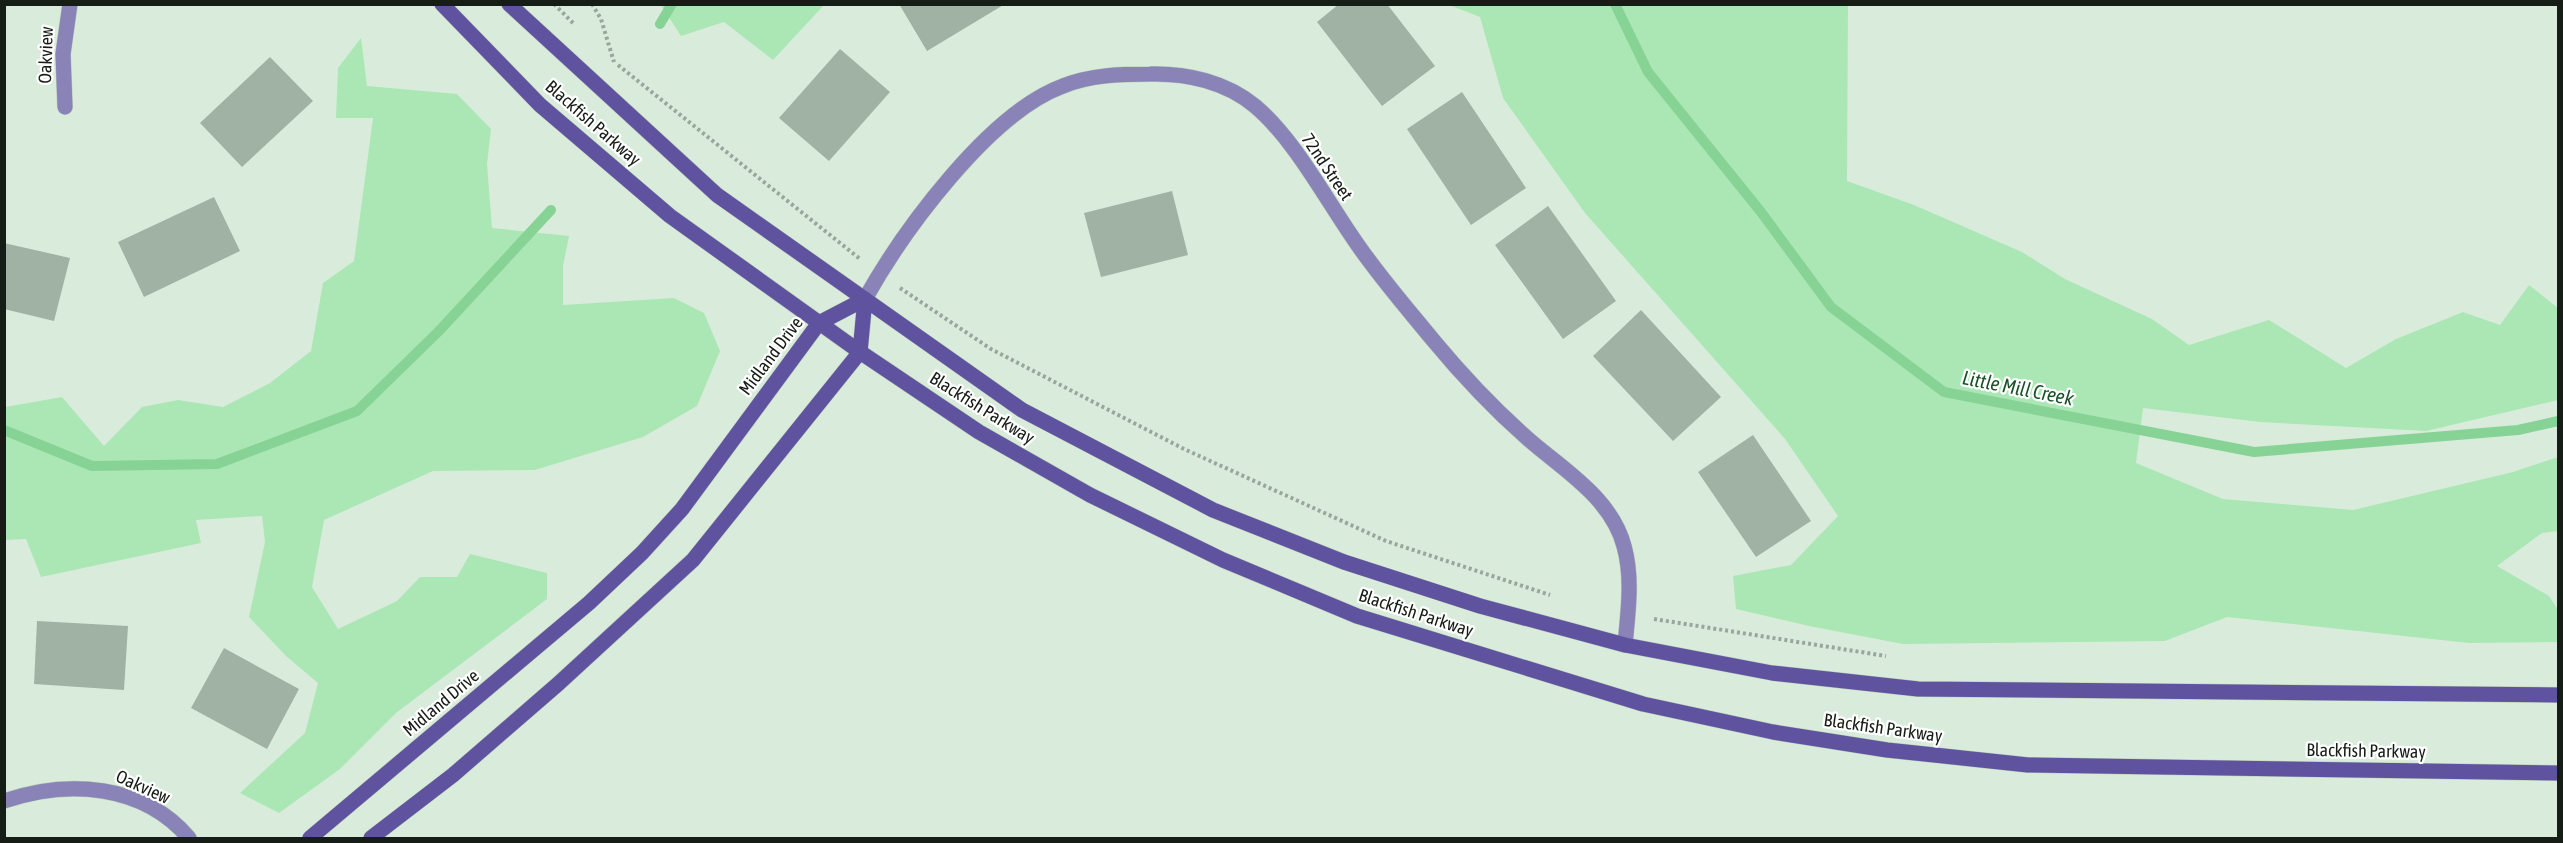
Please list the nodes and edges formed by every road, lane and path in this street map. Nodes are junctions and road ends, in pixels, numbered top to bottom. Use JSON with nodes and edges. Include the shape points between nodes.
{"nodes":[{"id":1,"x":70,"y":4,"type":"edge"},
{"id":2,"x":442,"y":4,"type":"edge"},
{"id":3,"x":508,"y":4,"type":"edge"},
{"id":4,"x":554,"y":4,"type":"edge"},
{"id":5,"x":592,"y":4,"type":"edge"},
{"id":6,"x":580,"y":29,"type":"dead end"},
{"id":7,"x":606,"y":53,"type":"dead end"},
{"id":8,"x":614,"y":62,"type":"junction"},
{"id":9,"x":65,"y":107,"type":"dead end"},
{"id":10,"x":879,"y":274,"type":"junction"},
{"id":11,"x":865,"y":299,"type":"junction"},
{"id":12,"x":819,"y":322,"type":"junction"},
{"id":13,"x":860,"y":352,"type":"junction"},
{"id":14,"x":1556,"y":596,"type":"dead end"},
{"id":15,"x":1628,"y":614,"type":"junction"},
{"id":16,"x":1625,"y":645,"type":"junction"},
{"id":17,"x":1887,"y":656,"type":"dead end"},
{"id":18,"x":2559,"y":695,"type":"edge"},
{"id":19,"x":2559,"y":773,"type":"edge"},
{"id":20,"x":4,"y":801,"type":"edge"},
{"id":21,"x":189,"y":838,"type":"edge"},
{"id":22,"x":310,"y":838,"type":"edge"},
{"id":23,"x":371,"y":838,"type":"edge"}],
"edges":[{"from":1,"to":9,"type":"street","name":"Oakview","via":[[63,54]]},
{"from":2,"to":12,"type":"main road","name":"Blackfish Parkway","via":[[540,105],[670,216]]},
{"from":3,"to":11,"type":"main road","name":"Blackfish Parkway","via":[[717,195]]},
{"from":4,"to":6,"type":"path"},
{"from":5,"to":8,"type":"path","via":[[601,19]]},
{"from":7,"to":8,"type":"path"},
{"from":8,"to":10,"type":"path"},
{"from":10,"to":11,"type":"street","name":"72nd Street"},
{"from":10,"to":14,"type":"path","via":[[991,349],[1184,449],[1386,541]]},
{"from":10,"to":15,"type":"street","name":"72nd Street","via":[[963,161],[1030,104],[1061,86],[1091,78],[1166,74],[1198,78],[1226,88],[1254,105],[1277,128],[1369,262],[1461,374],[1526,438],[1598,499],[1624,543]]},
{"from":11,"to":12,"type":"main road","name":"Midland Drive"},
{"from":11,"to":13,"type":"main road"},
{"from":11,"to":16,"type":"main road","name":"Blackfish Parkway","via":[[1022,410],[1214,510],[1344,562],[1480,606]]},
{"from":12,"to":13,"type":"main road","name":"Blackfish Parkway"},
{"from":12,"to":22,"type":"main road","name":"Midland Drive","via":[[682,509],[642,553],[589,603]]},
{"from":13,"to":19,"type":"main road","name":"Blackfish Parkway","via":[[979,432],[1090,495],[1222,560],[1357,616],[1643,704],[1773,732],[1887,750],[2028,765]]},
{"from":13,"to":23,"type":"main road","via":[[693,560],[453,775]]},
{"from":15,"to":16,"type":"street","name":"72nd Street"},
{"from":15,"to":17,"type":"path"},
{"from":16,"to":18,"type":"main road","name":"Blackfish Parkway","via":[[1772,673],[1918,689]]},
{"from":20,"to":21,"type":"street","name":"Oakview","via":[[80,786],[110,791],[177,824]]}]}
